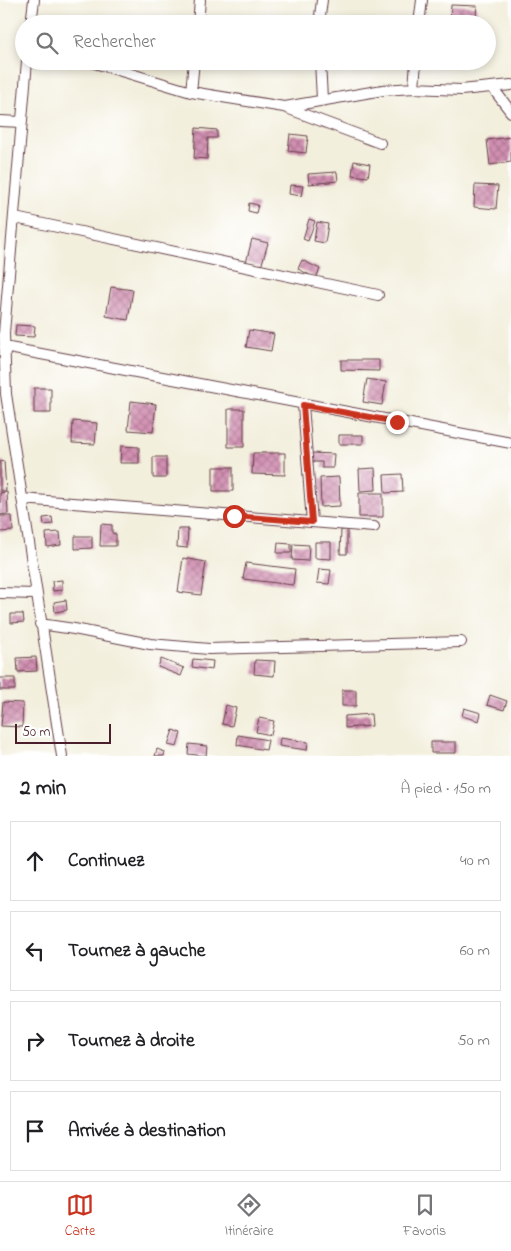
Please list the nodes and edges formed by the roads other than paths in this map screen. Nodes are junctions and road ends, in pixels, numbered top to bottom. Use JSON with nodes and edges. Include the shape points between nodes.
{"nodes":[{"id":1,"x":34,"y":0,"type":"edge"},
{"id":2,"x":200,"y":0,"type":"edge"},
{"id":3,"x":322,"y":0,"type":"edge"},
{"id":4,"x":422,"y":0,"type":"edge"},
{"id":5,"x":32,"y":15,"type":"edge"},
{"id":6,"x":199,"y":15,"type":"edge"},
{"id":7,"x":320,"y":15,"type":"edge"},
{"id":8,"x":421,"y":15,"type":"edge"},
{"id":9,"x":26,"y":70,"type":"edge"},
{"id":10,"x":118,"y":70,"type":"edge"},
{"id":11,"x":193,"y":70,"type":"edge"},
{"id":12,"x":320,"y":70,"type":"edge"},
{"id":13,"x":415,"y":70,"type":"edge"},
{"id":14,"x":511,"y":85,"type":"edge"},
{"id":15,"x":492,"y":87,"type":"junction"},
{"id":16,"x":414,"y":88,"type":"junction"},
{"id":17,"x":191,"y":92,"type":"junction"},
{"id":18,"x":322,"y":99,"type":"junction"},
{"id":19,"x":284,"y":107,"type":"junction"},
{"id":20,"x":511,"y":112,"type":"edge"},
{"id":21,"x":0,"y":121,"type":"edge"},
{"id":22,"x":22,"y":122,"type":"junction"},
{"id":23,"x":380,"y":143,"type":"dead end"},
{"id":24,"x":15,"y":218,"type":"junction"},
{"id":25,"x":378,"y":295,"type":"dead end"},
{"id":26,"x":2,"y":334,"type":"edge"},
{"id":27,"x":4,"y":346,"type":"junction"},
{"id":28,"x":303,"y":405,"type":"junction"},
{"id":29,"x":5,"y":430,"type":"edge"},
{"id":30,"x":511,"y":443,"type":"edge"},
{"id":31,"x":22,"y":499,"type":"junction"},
{"id":32,"x":312,"y":522,"type":"junction"},
{"id":33,"x":374,"y":527,"type":"dead end"},
{"id":34,"x":0,"y":592,"type":"edge"},
{"id":35,"x":35,"y":594,"type":"junction"},
{"id":36,"x":40,"y":624,"type":"junction"},
{"id":37,"x":461,"y":642,"type":"dead end"},
{"id":38,"x":62,"y":756,"type":"edge"}],
"edges":[{"from":1,"to":5,"type":"street"},
{"from":2,"to":6,"type":"street"},
{"from":3,"to":7,"type":"street"},
{"from":4,"to":8,"type":"street"},
{"from":9,"to":22,"type":"street"},
{"from":10,"to":17,"type":"street"},
{"from":11,"to":17,"type":"street"},
{"from":12,"to":18,"type":"street"},
{"from":13,"to":16,"type":"street"},
{"from":14,"to":15,"type":"street"},
{"from":15,"to":16,"type":"street","via":[[461,90]]},
{"from":15,"to":20,"type":"street"},
{"from":16,"to":18,"type":"street"},
{"from":17,"to":19,"type":"street"},
{"from":18,"to":19,"type":"street"},
{"from":19,"to":23,"type":"street"},
{"from":21,"to":22,"type":"street"},
{"from":22,"to":24,"type":"street"},
{"from":24,"to":25,"type":"street"},
{"from":24,"to":26,"type":"street"},
{"from":26,"to":27,"type":"street"},
{"from":27,"to":28,"type":"street"},
{"from":27,"to":29,"type":"street"},
{"from":28,"to":30,"type":"street"},
{"from":28,"to":32,"type":"street"},
{"from":29,"to":31,"type":"street"},
{"from":31,"to":32,"type":"street"},
{"from":31,"to":35,"type":"street"},
{"from":32,"to":33,"type":"street"},
{"from":34,"to":35,"type":"street"},
{"from":35,"to":36,"type":"street"},
{"from":36,"to":37,"type":"street","via":[[150,644],[209,649]]},
{"from":36,"to":38,"type":"street"}]}
